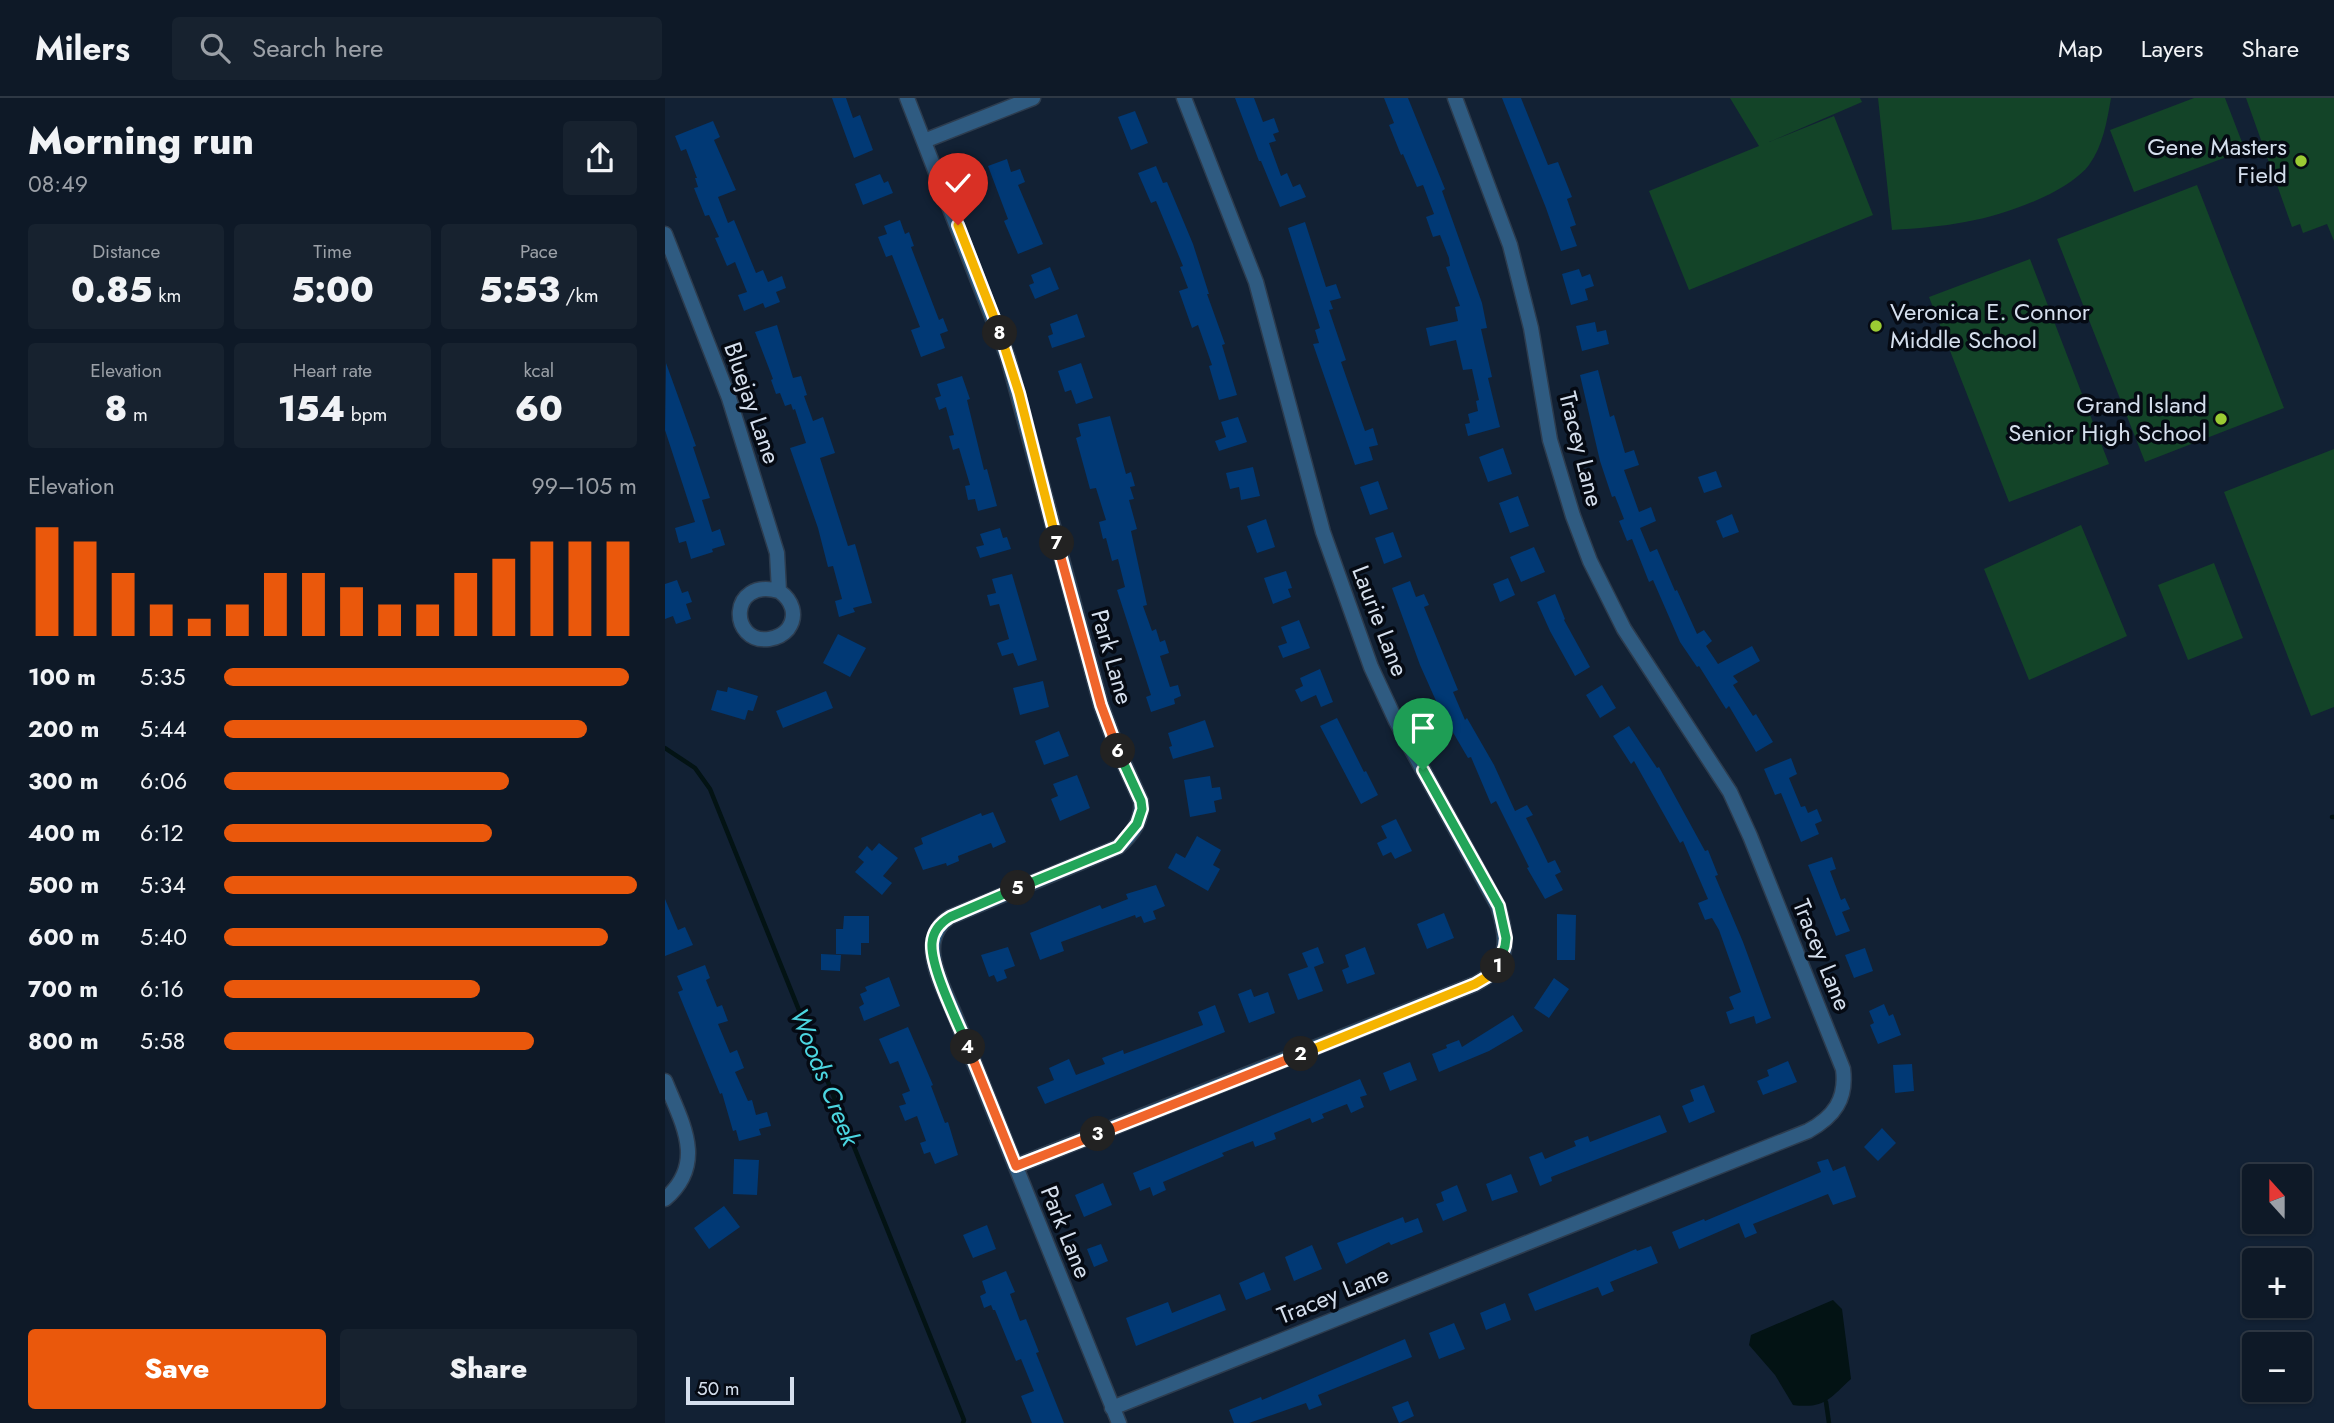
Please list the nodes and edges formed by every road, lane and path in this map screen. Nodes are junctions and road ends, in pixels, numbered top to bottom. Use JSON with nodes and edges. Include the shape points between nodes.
{"nodes":[{"id":1,"x":907,"y":98,"type":"edge"},
{"id":2,"x":1033,"y":98,"type":"edge"},
{"id":3,"x":1184,"y":98,"type":"edge"},
{"id":4,"x":1455,"y":98,"type":"edge"},
{"id":5,"x":923,"y":141,"type":"junction"},
{"id":6,"x":665,"y":234,"type":"edge"},
{"id":7,"x":779,"y":591,"type":"dead end"},
{"id":8,"x":665,"y":1081,"type":"edge"},
{"id":9,"x":1016,"y":1166,"type":"junction"},
{"id":10,"x":665,"y":1199,"type":"edge"},
{"id":11,"x":1112,"y":1408,"type":"junction"},
{"id":12,"x":1119,"y":1423,"type":"edge"}],
"edges":[{"from":1,"to":5,"type":"street","name":"Park Lane"},
{"from":2,"to":5,"type":"street"},
{"from":3,"to":9,"type":"street","name":"Laurie Lane","via":[[1256,282],[1315,505],[1358,633],[1396,721],[1499,906],[1505,946],[1492,974],[1475,984]]},
{"from":4,"to":11,"type":"street","name":"Tracey Lane","via":[[1510,245],[1529,318],[1550,440],[1590,562],[1638,653],[1730,792],[1839,1058],[1844,1091],[1831,1115],[1808,1130]]},
{"from":5,"to":9,"type":"street","name":"Park Lane","via":[[1009,358],[1101,705],[1142,809],[1132,833],[1118,847],[955,914],[934,934],[935,965]]},
{"from":6,"to":7,"type":"street","name":"Bluejay Lane","via":[[729,398],[776,553]]},
{"from":8,"to":10,"type":"street","via":[[689,1147],[684,1175]]},
{"from":9,"to":11,"type":"street","name":"Park Lane"},
{"from":11,"to":12,"type":"street","name":"Park Lane"}]}
